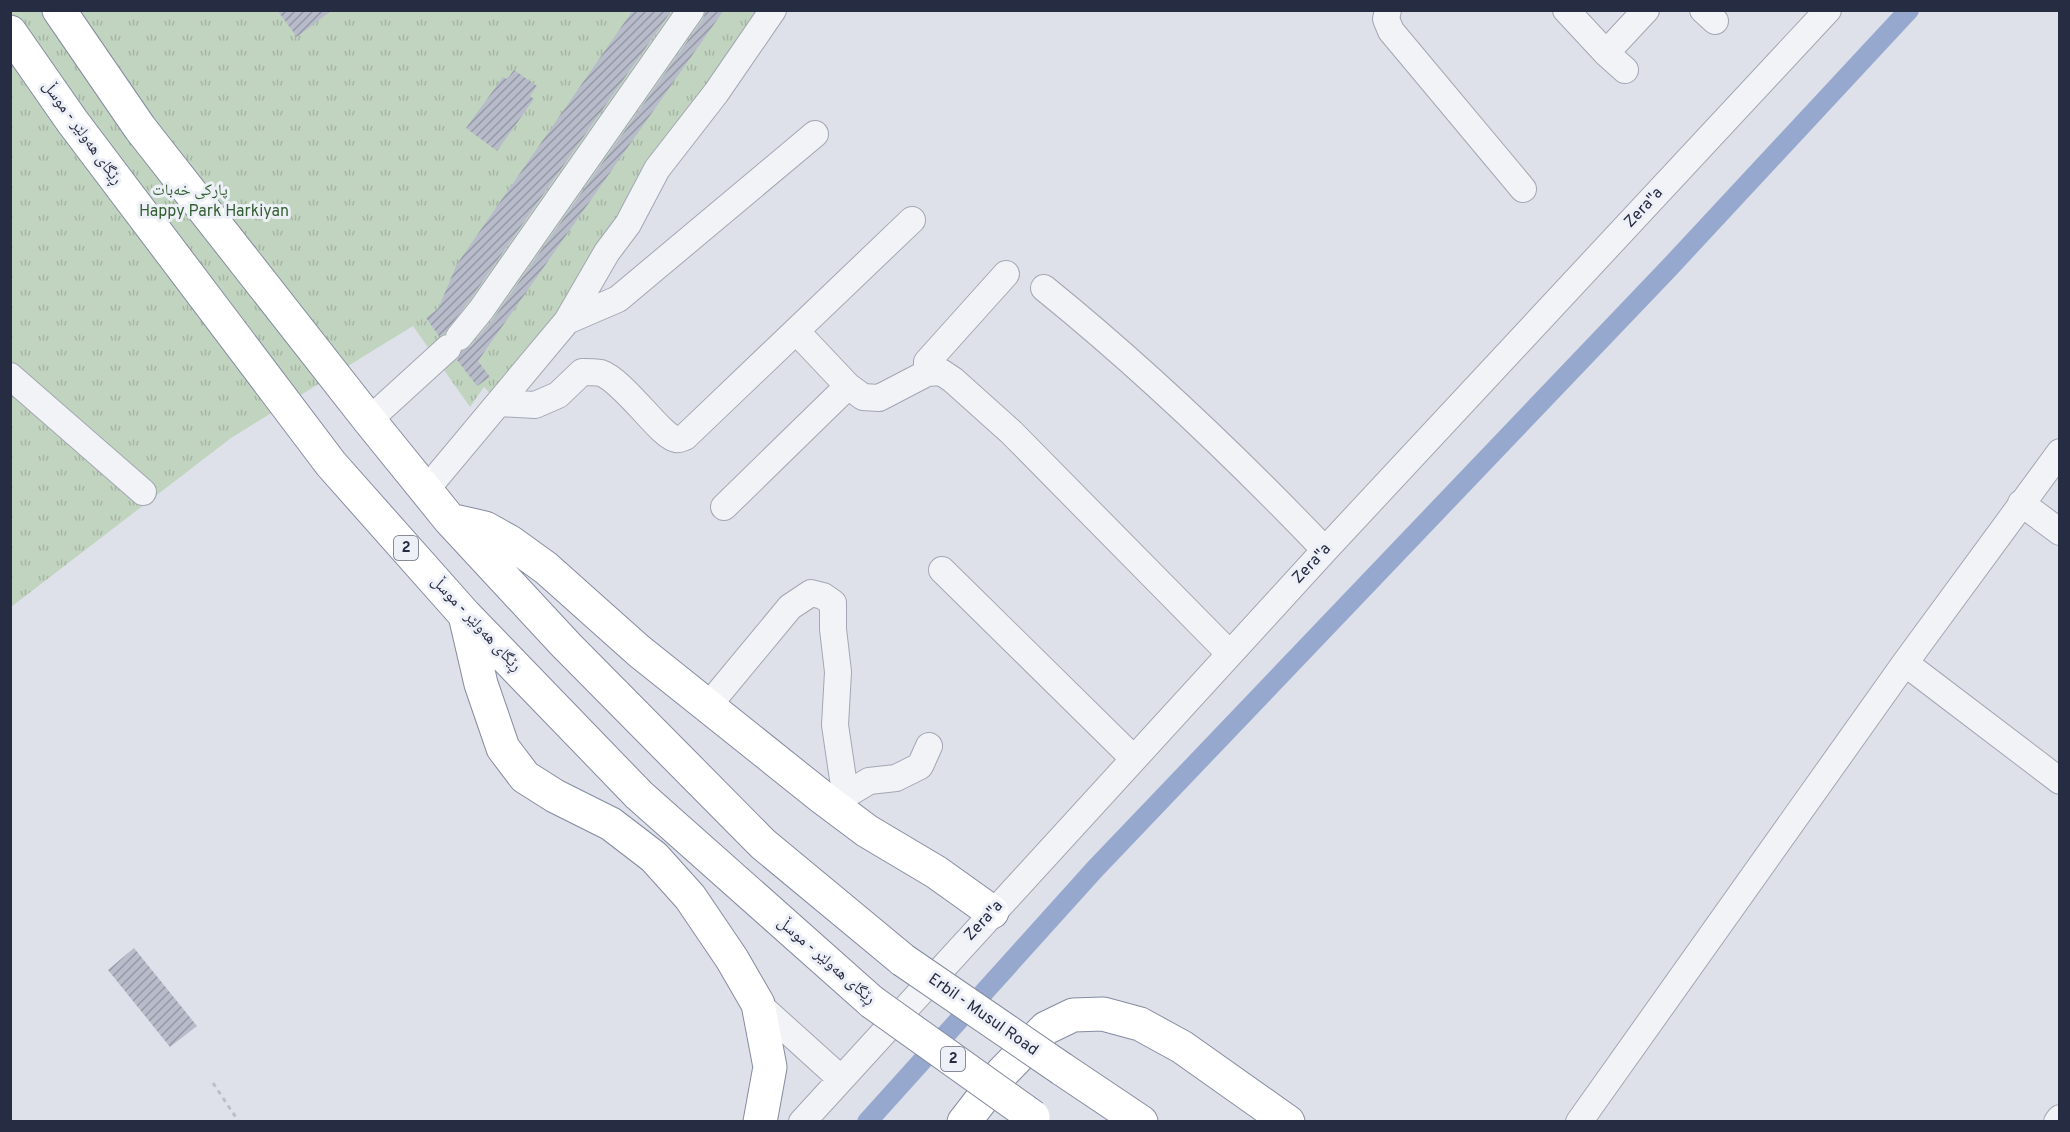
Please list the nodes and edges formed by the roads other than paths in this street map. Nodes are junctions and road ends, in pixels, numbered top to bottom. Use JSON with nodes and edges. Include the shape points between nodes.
{"nodes":[{"id":1,"x":59,"y":10,"type":"edge"},
{"id":2,"x":691,"y":10,"type":"edge"},
{"id":3,"x":772,"y":10,"type":"edge"},
{"id":4,"x":1388,"y":10,"type":"edge"},
{"id":5,"x":1566,"y":10,"type":"edge"},
{"id":6,"x":1646,"y":10,"type":"edge"},
{"id":7,"x":1813,"y":16,"type":"edge"},
{"id":8,"x":10,"y":32,"type":"edge"},
{"id":9,"x":1606,"y":53,"type":"junction"},
{"id":10,"x":1625,"y":70,"type":"dead end"},
{"id":11,"x":815,"y":134,"type":"dead end"},
{"id":12,"x":1523,"y":189,"type":"dead end"},
{"id":13,"x":912,"y":220,"type":"dead end"},
{"id":14,"x":1006,"y":274,"type":"dead end"},
{"id":15,"x":1044,"y":288,"type":"dead end"},
{"id":16,"x":567,"y":321,"type":"junction"},
{"id":17,"x":796,"y":331,"type":"junction"},
{"id":18,"x":927,"y":373,"type":"junction"},
{"id":19,"x":10,"y":376,"type":"edge"},
{"id":20,"x":848,"y":386,"type":"junction"},
{"id":21,"x":499,"y":403,"type":"junction"},
{"id":22,"x":369,"y":420,"type":"junction"},
{"id":23,"x":2060,"y":452,"type":"edge"},
{"id":24,"x":425,"y":491,"type":"junction"},
{"id":25,"x":143,"y":492,"type":"dead end"},
{"id":26,"x":2021,"y":503,"type":"junction"},
{"id":27,"x":724,"y":507,"type":"dead end"},
{"id":28,"x":450,"y":520,"type":"junction"},
{"id":29,"x":2060,"y":531,"type":"edge"},
{"id":30,"x":1325,"y":550,"type":"junction"},
{"id":31,"x":942,"y":570,"type":"dead end"},
{"id":32,"x":465,"y":615,"type":"junction"},
{"id":33,"x":1230,"y":654,"type":"junction"},
{"id":34,"x":1905,"y":663,"type":"junction"},
{"id":35,"x":708,"y":705,"type":"junction"},
{"id":36,"x":929,"y":746,"type":"dead end"},
{"id":37,"x":1134,"y":759,"type":"junction"},
{"id":38,"x":2060,"y":781,"type":"edge"},
{"id":39,"x":842,"y":800,"type":"junction"},
{"id":40,"x":992,"y":912,"type":"junction"},
{"id":41,"x":758,"y":1004,"type":"junction"},
{"id":42,"x":840,"y":1078,"type":"junction"},
{"id":43,"x":2060,"y":1118,"type":"edge"},
{"id":44,"x":1037,"y":1119,"type":"edge"},
{"id":45,"x":760,"y":1122,"type":"edge"},
{"id":46,"x":802,"y":1122,"type":"edge"},
{"id":47,"x":964,"y":1122,"type":"edge"},
{"id":48,"x":1141,"y":1122,"type":"edge"},
{"id":49,"x":1288,"y":1122,"type":"edge"},
{"id":50,"x":1579,"y":1122,"type":"edge"},
{"id":51,"x":2057,"y":1122,"type":"edge"}],
"edges":[{"from":1,"to":22,"type":"highway","via":[[140,128]]},
{"from":2,"to":22,"type":"street","via":[[481,310],[454,342]]},
{"from":3,"to":16,"type":"street","via":[[716,93],[657,169],[628,224]]},
{"from":4,"to":12,"type":"street","via":[[1386,19],[1391,31]]},
{"from":5,"to":9,"type":"street"},
{"from":6,"to":9,"type":"street"},
{"from":7,"to":30,"type":"street","name":"Zera\"a"},
{"from":8,"to":32,"type":"highway","name":"ڕێگای هەولێر - موسڵ","number":"2","via":[[72,121],[331,464]]},
{"from":9,"to":10,"type":"street"},
{"from":11,"to":16,"type":"street","via":[[618,299]]},
{"from":13,"to":17,"type":"street"},
{"from":14,"to":18,"type":"street","via":[[927,362]]},
{"from":15,"to":30,"type":"street","via":[[1193,416]]},
{"from":16,"to":21,"type":"street"},
{"from":17,"to":20,"type":"street"},
{"from":17,"to":21,"type":"street","via":[[685,437],[675,440],[601,373],[582,372],[558,395],[535,405]]},
{"from":18,"to":20,"type":"street","via":[[879,398],[863,397]]},
{"from":18,"to":33,"type":"street","via":[[940,372],[953,380],[1011,432]]},
{"from":19,"to":25,"type":"street"},
{"from":20,"to":27,"type":"street"},
{"from":21,"to":24,"type":"street"},
{"from":22,"to":24,"type":"highway"},
{"from":23,"to":26,"type":"street"},
{"from":24,"to":28,"type":"highway"},
{"from":26,"to":29,"type":"street"},
{"from":26,"to":34,"type":"street"},
{"from":28,"to":35,"type":"highway","via":[[485,528],[510,542]]},
{"from":28,"to":48,"type":"highway","name":"Erbil - Musul Road","bridge":true,"via":[[566,645],[763,844],[903,960]]},
{"from":30,"to":33,"type":"street","name":"Zera\"a"},
{"from":31,"to":37,"type":"street"},
{"from":32,"to":41,"type":"highway","via":[[481,684],[503,748],[525,777],[611,824],[654,856],[690,897]]},
{"from":32,"to":44,"type":"highway","name":"ڕێگای هەولێر - موسڵ","number":"2","bridge":true,"via":[[639,795],[872,1002]]},
{"from":33,"to":37,"type":"street","name":"Zera\"a"},
{"from":34,"to":38,"type":"street"},
{"from":34,"to":50,"type":"street"},
{"from":35,"to":39,"type":"highway"},
{"from":35,"to":39,"type":"street","via":[[790,607],[811,593],[833,603],[838,672],[835,726]]},
{"from":36,"to":39,"type":"street","via":[[920,766],[896,778],[869,781]]},
{"from":37,"to":40,"type":"street","name":"Zera\"a"},
{"from":39,"to":40,"type":"highway","via":[[905,855]]},
{"from":40,"to":42,"type":"street","name":"Zera\"a"},
{"from":41,"to":42,"type":"street"},
{"from":41,"to":45,"type":"highway","via":[[770,1067]]},
{"from":42,"to":46,"type":"street","name":"Zera\"a"},
{"from":43,"to":51,"type":"street"},
{"from":47,"to":49,"type":"highway","via":[[1002,1073],[1046,1028],[1073,1015],[1103,1014],[1140,1024],[1182,1047]]}]}
